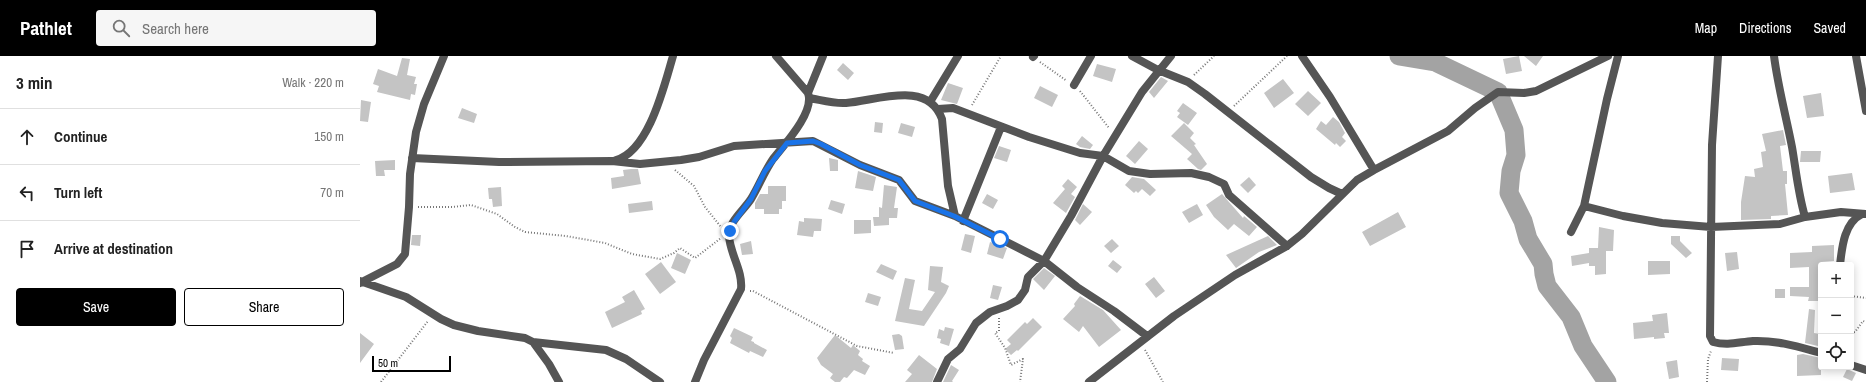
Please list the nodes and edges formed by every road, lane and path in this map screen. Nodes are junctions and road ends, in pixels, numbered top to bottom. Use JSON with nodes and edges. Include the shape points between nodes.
{"nodes":[{"id":1,"x":444,"y":56,"type":"edge"},
{"id":2,"x":673,"y":56,"type":"edge"},
{"id":3,"x":776,"y":56,"type":"edge"},
{"id":4,"x":823,"y":56,"type":"edge"},
{"id":5,"x":958,"y":56,"type":"edge"},
{"id":6,"x":1000,"y":56,"type":"edge"},
{"id":7,"x":1091,"y":56,"type":"edge"},
{"id":8,"x":1132,"y":56,"type":"edge"},
{"id":9,"x":1172,"y":56,"type":"edge"},
{"id":10,"x":1214,"y":56,"type":"edge"},
{"id":11,"x":1287,"y":56,"type":"edge"},
{"id":12,"x":1302,"y":56,"type":"edge"},
{"id":13,"x":1608,"y":56,"type":"edge"},
{"id":14,"x":1618,"y":56,"type":"edge"},
{"id":15,"x":1718,"y":56,"type":"edge"},
{"id":16,"x":1774,"y":56,"type":"edge"},
{"id":17,"x":1856,"y":56,"type":"edge"},
{"id":18,"x":1158,"y":70,"type":"junction"},
{"id":19,"x":1188,"y":82,"type":"junction"},
{"id":20,"x":1074,"y":85,"type":"dead end"},
{"id":21,"x":808,"y":96,"type":"junction"},
{"id":22,"x":930,"y":102,"type":"junction"},
{"id":23,"x":938,"y":109,"type":"junction"},
{"id":24,"x":1228,"y":111,"type":"junction"},
{"id":25,"x":1866,"y":111,"type":"edge"},
{"id":26,"x":968,"y":114,"type":"junction"},
{"id":27,"x":1001,"y":127,"type":"junction"},
{"id":28,"x":787,"y":143,"type":"junction"},
{"id":29,"x":1103,"y":156,"type":"junction"},
{"id":30,"x":412,"y":158,"type":"junction"},
{"id":31,"x":612,"y":161,"type":"junction"},
{"id":32,"x":660,"y":163,"type":"junction"},
{"id":33,"x":1374,"y":170,"type":"junction"},
{"id":34,"x":1342,"y":194,"type":"junction"},
{"id":35,"x":1584,"y":206,"type":"junction"},
{"id":36,"x":410,"y":207,"type":"junction"},
{"id":37,"x":1864,"y":214,"type":"edge"},
{"id":38,"x":954,"y":216,"type":"junction"},
{"id":39,"x":1804,"y":217,"type":"junction"},
{"id":40,"x":963,"y":221,"type":"junction"},
{"id":41,"x":1711,"y":227,"type":"junction"},
{"id":42,"x":730,"y":231,"type":"junction"},
{"id":43,"x":1571,"y":232,"type":"dead end"},
{"id":44,"x":1287,"y":246,"type":"junction"},
{"id":45,"x":1044,"y":260,"type":"junction"},
{"id":46,"x":1841,"y":262,"type":"edge"},
{"id":47,"x":361,"y":282,"type":"edge"},
{"id":48,"x":739,"y":294,"type":"junction"},
{"id":49,"x":1854,"y":296,"type":"edge"},
{"id":50,"x":1866,"y":298,"type":"edge"},
{"id":51,"x":998,"y":309,"type":"junction"},
{"id":52,"x":432,"y":315,"type":"junction"},
{"id":53,"x":1866,"y":322,"type":"edge"},
{"id":54,"x":1854,"y":332,"type":"edge"},
{"id":55,"x":1147,"y":336,"type":"junction"},
{"id":56,"x":533,"y":342,"type":"junction"},
{"id":57,"x":1139,"y":342,"type":"junction"},
{"id":58,"x":1713,"y":342,"type":"junction"},
{"id":59,"x":894,"y":353,"type":"dead end"},
{"id":60,"x":1818,"y":353,"type":"edge"},
{"id":61,"x":1854,"y":366,"type":"edge"},
{"id":62,"x":1866,"y":370,"type":"edge"},
{"id":63,"x":381,"y":382,"type":"edge"},
{"id":64,"x":559,"y":382,"type":"edge"},
{"id":65,"x":660,"y":382,"type":"edge"},
{"id":66,"x":695,"y":382,"type":"edge"},
{"id":67,"x":937,"y":382,"type":"edge"},
{"id":68,"x":1020,"y":382,"type":"edge"},
{"id":69,"x":1089,"y":382,"type":"edge"},
{"id":70,"x":1163,"y":382,"type":"edge"},
{"id":71,"x":1707,"y":382,"type":"edge"}],
"edges":[{"from":1,"to":30,"type":"street","via":[[424,104]]},
{"from":2,"to":31,"type":"street","via":[[642,138],[628,155]]},
{"from":3,"to":21,"type":"street"},
{"from":4,"to":21,"type":"street"},
{"from":5,"to":22,"type":"street"},
{"from":6,"to":26,"type":"path"},
{"from":7,"to":20,"type":"street"},
{"from":8,"to":18,"type":"street"},
{"from":9,"to":18,"type":"street"},
{"from":10,"to":19,"type":"path"},
{"from":11,"to":24,"type":"path"},
{"from":12,"to":33,"type":"street"},
{"from":13,"to":33,"type":"street","via":[[1536,91],[1498,92],[1448,131]]},
{"from":14,"to":35,"type":"street"},
{"from":15,"to":41,"type":"street","via":[[1714,89]]},
{"from":16,"to":39,"type":"street"},
{"from":17,"to":25,"type":"street"},
{"from":18,"to":19,"type":"street"},
{"from":18,"to":29,"type":"street"},
{"from":19,"to":24,"type":"street"},
{"from":21,"to":22,"type":"street","via":[[846,103],[895,95]]},
{"from":21,"to":28,"type":"street","via":[[803,117]]},
{"from":22,"to":23,"type":"street"},
{"from":23,"to":26,"type":"street","via":[[953,108]]},
{"from":23,"to":38,"type":"street","via":[[942,119],[948,186]]},
{"from":24,"to":34,"type":"street","via":[[1311,177]]},
{"from":26,"to":27,"type":"street"},
{"from":27,"to":29,"type":"street","via":[[1080,153]]},
{"from":27,"to":40,"type":"street"},
{"from":28,"to":32,"type":"street","via":[[734,146],[699,157]]},
{"from":28,"to":38,"type":"street","via":[[813,141],[821,144],[860,165],[899,180],[915,201]]},
{"from":28,"to":42,"type":"street","via":[[765,171],[751,199]]},
{"from":29,"to":44,"type":"street","via":[[1129,171],[1140,174],[1178,172],[1209,177],[1224,184],[1229,195]]},
{"from":29,"to":45,"type":"street"},
{"from":30,"to":31,"type":"street","via":[[514,162]]},
{"from":30,"to":36,"type":"street"},
{"from":31,"to":32,"type":"street"},
{"from":32,"to":42,"type":"path","via":[[690,181],[715,220],[723,229]]},
{"from":33,"to":34,"type":"street","via":[[1357,180]]},
{"from":34,"to":44,"type":"street"},
{"from":35,"to":41,"type":"street","via":[[1662,223]]},
{"from":35,"to":43,"type":"street"},
{"from":36,"to":42,"type":"path","via":[[452,207],[472,204],[497,214],[515,228],[525,232],[605,243],[632,254],[660,260],[680,248],[695,258]]},
{"from":36,"to":47,"type":"street","via":[[403,258],[397,264]]},
{"from":37,"to":39,"type":"street","via":[[1841,212]]},
{"from":37,"to":46,"type":"street","via":[[1849,225]]},
{"from":38,"to":40,"type":"street"},
{"from":39,"to":41,"type":"street","via":[[1780,224]]},
{"from":40,"to":45,"type":"street"},
{"from":41,"to":58,"type":"street","via":[[1710,336]]},
{"from":42,"to":48,"type":"street","via":[[741,278]]},
{"from":44,"to":55,"type":"street","via":[[1235,275]]},
{"from":45,"to":51,"type":"street","via":[[1028,277],[1025,290],[1018,300]]},
{"from":45,"to":55,"type":"street","via":[[1077,287]]},
{"from":47,"to":52,"type":"street","via":[[406,298]]},
{"from":48,"to":59,"type":"path","via":[[753,291],[857,346]]},
{"from":48,"to":66,"type":"street"},
{"from":49,"to":50,"type":"path"},
{"from":51,"to":67,"type":"street","via":[[976,323],[960,349],[948,359]]},
{"from":51,"to":68,"type":"path","via":[[999,331],[995,333],[1010,365],[1023,359]]},
{"from":52,"to":56,"type":"street","via":[[454,325],[517,336]]},
{"from":52,"to":63,"type":"path"},
{"from":53,"to":54,"type":"path","via":[[1863,321]]},
{"from":55,"to":57,"type":"street"},
{"from":56,"to":64,"type":"street"},
{"from":56,"to":65,"type":"street","via":[[606,350],[626,359]]},
{"from":57,"to":69,"type":"street"},
{"from":57,"to":70,"type":"path"},
{"from":58,"to":60,"type":"street","via":[[1723,345],[1769,341]]},
{"from":58,"to":71,"type":"path","via":[[1708,359]]},
{"from":61,"to":62,"type":"street"}]}
